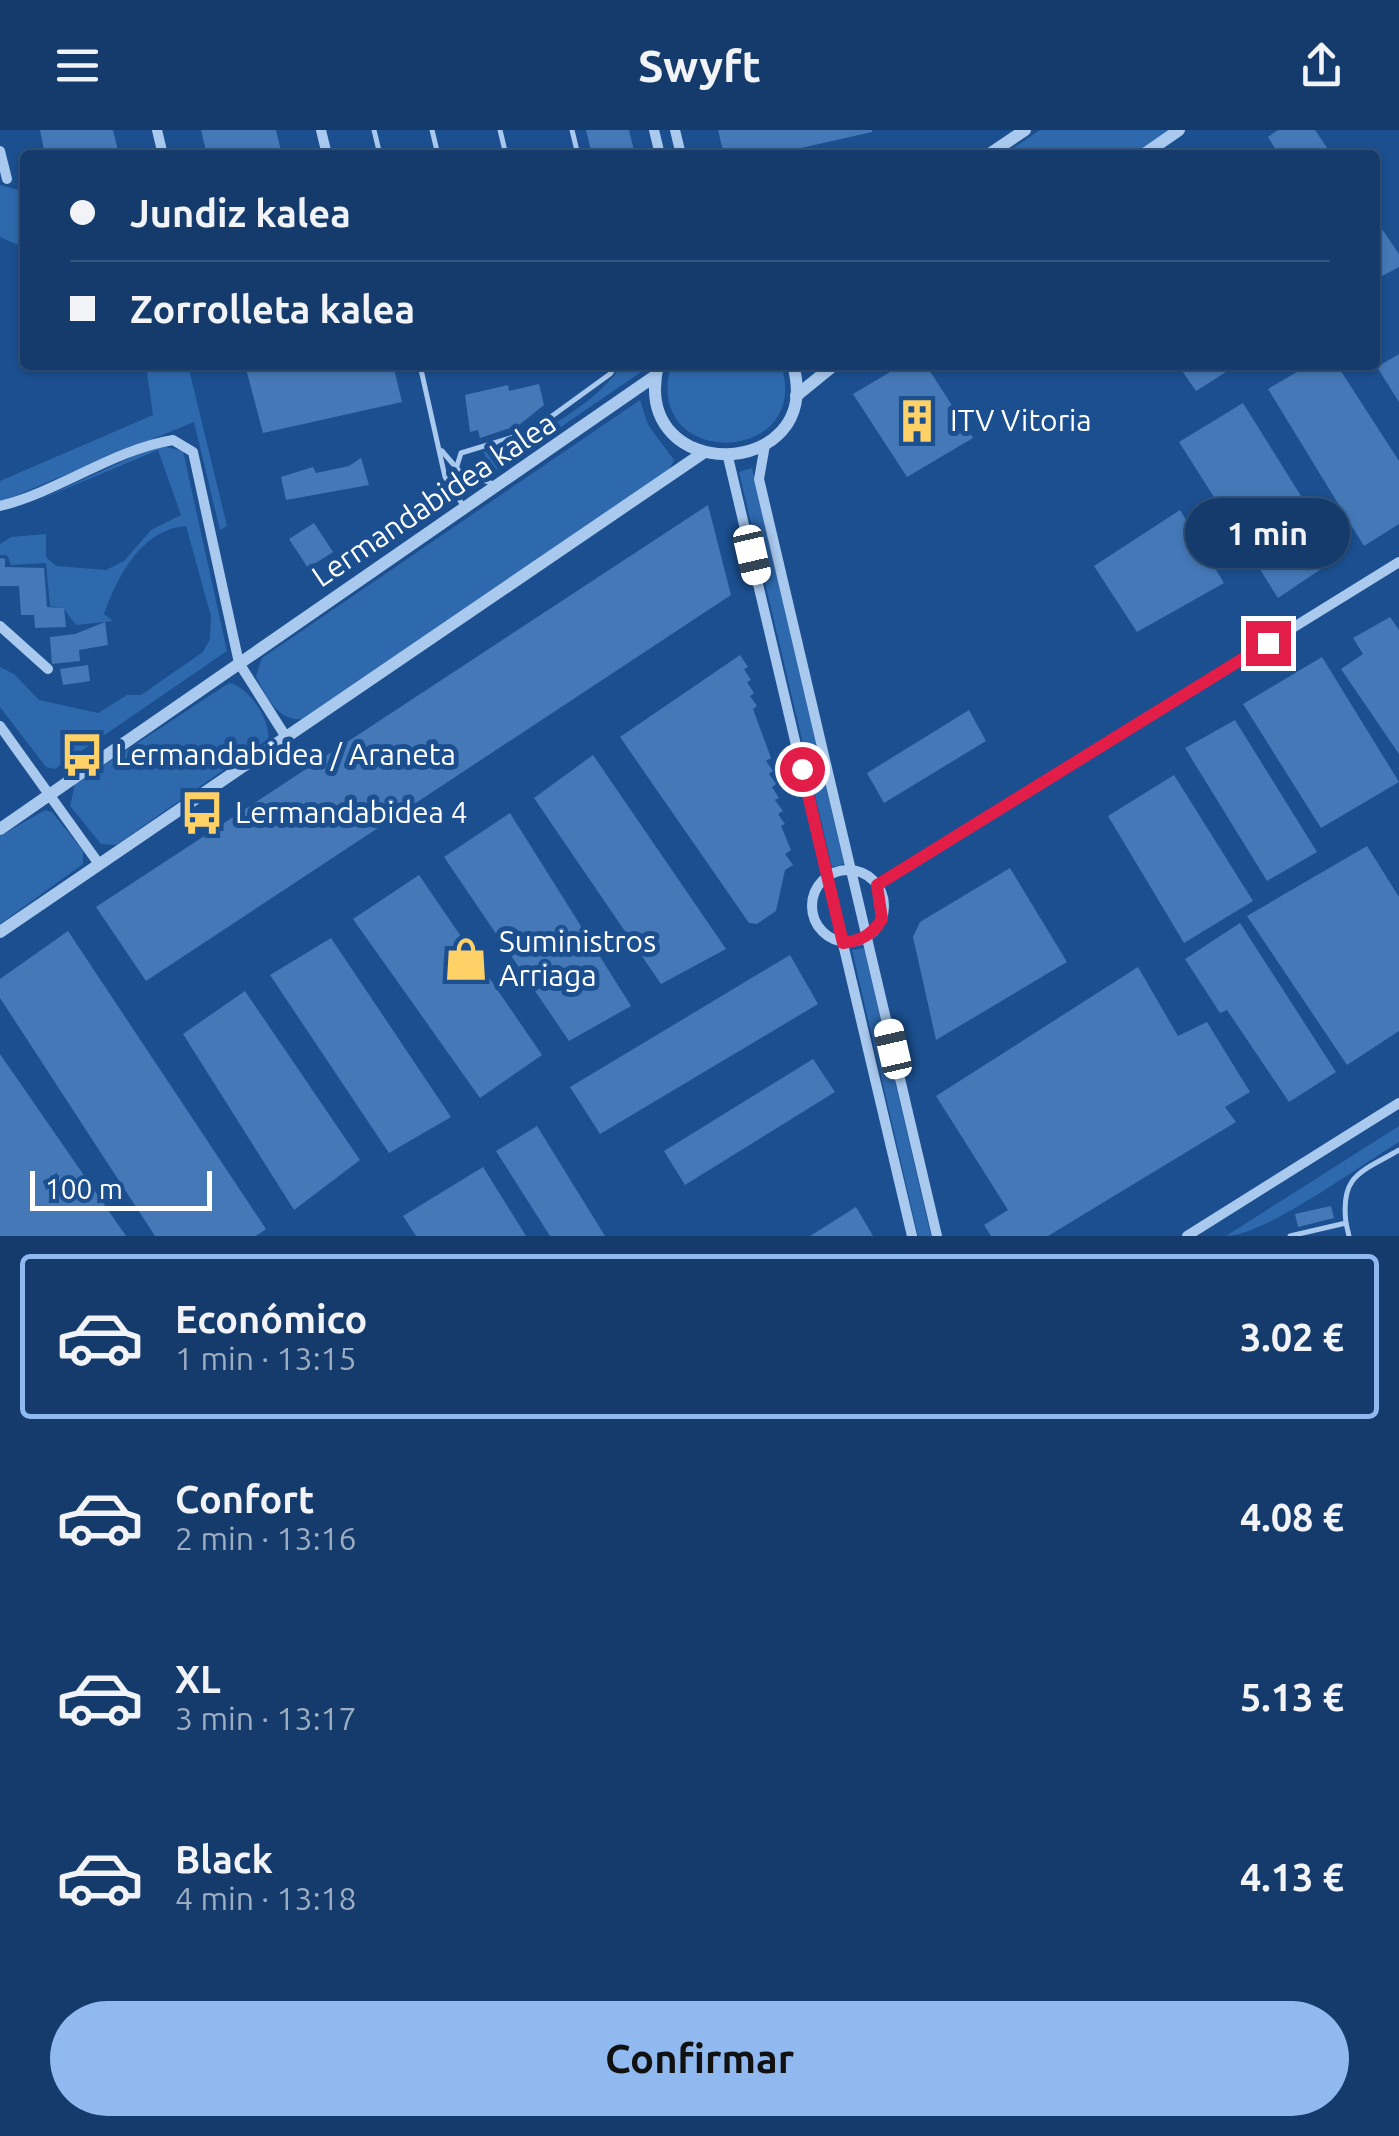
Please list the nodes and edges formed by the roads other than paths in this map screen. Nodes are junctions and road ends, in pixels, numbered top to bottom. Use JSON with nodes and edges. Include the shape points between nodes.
{"nodes":[{"id":1,"x":1025,"y":130,"type":"edge"},
{"id":2,"x":1179,"y":130,"type":"edge"},
{"id":3,"x":995,"y":150,"type":"edge"},
{"id":4,"x":1149,"y":150,"type":"edge"},
{"id":5,"x":0,"y":151,"type":"edge"},
{"id":6,"x":7,"y":180,"type":"dead end"},
{"id":7,"x":422,"y":370,"type":"edge"},
{"id":8,"x":613,"y":370,"type":"edge"},
{"id":9,"x":793,"y":370,"type":"edge"},
{"id":10,"x":828,"y":370,"type":"edge"},
{"id":11,"x":656,"y":371,"type":"edge"},
{"id":12,"x":796,"y":396,"type":"junction"},
{"id":13,"x":440,"y":443,"type":"junction"},
{"id":14,"x":765,"y":445,"type":"junction"},
{"id":15,"x":703,"y":453,"type":"junction"},
{"id":16,"x":728,"y":457,"type":"junction"},
{"id":17,"x":456,"y":469,"type":"junction"},
{"id":18,"x":500,"y":486,"type":"junction"},
{"id":19,"x":0,"y":506,"type":"edge"},
{"id":20,"x":466,"y":509,"type":"junction"},
{"id":21,"x":1399,"y":562,"type":"edge"},
{"id":22,"x":0,"y":626,"type":"edge"},
{"id":23,"x":239,"y":663,"type":"junction"},
{"id":24,"x":48,"y":670,"type":"dead end"},
{"id":25,"x":0,"y":727,"type":"edge"},
{"id":26,"x":286,"y":737,"type":"junction"},
{"id":27,"x":48,"y":796,"type":"junction"},
{"id":28,"x":0,"y":829,"type":"edge"},
{"id":29,"x":99,"y":864,"type":"junction"},
{"id":30,"x":852,"y":870,"type":"junction"},
{"id":31,"x":828,"y":876,"type":"junction"},
{"id":32,"x":877,"y":885,"type":"junction"},
{"id":33,"x":0,"y":932,"type":"edge"},
{"id":34,"x":867,"y":937,"type":"junction"},
{"id":35,"x":843,"y":943,"type":"junction"},
{"id":36,"x":1399,"y":1102,"type":"edge"},
{"id":37,"x":1399,"y":1150,"type":"edge"},
{"id":38,"x":1346,"y":1223,"type":"junction"},
{"id":39,"x":912,"y":1236,"type":"edge"},
{"id":40,"x":937,"y":1236,"type":"edge"},
{"id":41,"x":1188,"y":1236,"type":"edge"},
{"id":42,"x":1290,"y":1236,"type":"edge"},
{"id":43,"x":1349,"y":1236,"type":"edge"}],
"edges":[{"from":1,"to":3,"type":"street"},
{"from":2,"to":4,"type":"street"},
{"from":5,"to":6,"type":"street"},
{"from":7,"to":13,"type":"lane"},
{"from":8,"to":17,"type":"lane","via":[[530,432],[461,454]]},
{"from":9,"to":12,"type":"street"},
{"from":10,"to":12,"type":"street"},
{"from":11,"to":15,"type":"street","via":[[658,409],[666,424]]},
{"from":11,"to":18,"type":"street","name":"Lermandabidea kalea"},
{"from":12,"to":14,"type":"street","via":[[780,432]]},
{"from":13,"to":17,"type":"lane"},
{"from":13,"to":20,"type":"lane","via":[[445,477]]},
{"from":14,"to":16,"type":"street"},
{"from":14,"to":30,"type":"street","via":[[760,479]]},
{"from":15,"to":16,"type":"street"},
{"from":15,"to":26,"type":"street"},
{"from":16,"to":31,"type":"street"},
{"from":17,"to":18,"type":"lane"},
{"from":18,"to":20,"type":"street","name":"Lermandabidea kalea"},
{"from":19,"to":23,"type":"street","via":[[42,494],[148,444],[173,440],[193,452]]},
{"from":20,"to":23,"type":"street","name":"Lermandabidea kalea"},
{"from":21,"to":32,"type":"street"},
{"from":22,"to":24,"type":"street"},
{"from":23,"to":26,"type":"street"},
{"from":23,"to":27,"type":"street","name":"Lermandabidea kalea"},
{"from":25,"to":27,"type":"street"},
{"from":26,"to":29,"type":"street"},
{"from":27,"to":28,"type":"street","name":"Lermandabidea kalea"},
{"from":27,"to":29,"type":"street"},
{"from":29,"to":33,"type":"street"},
{"from":30,"to":31,"type":"street"},
{"from":30,"to":32,"type":"street"},
{"from":30,"to":34,"type":"street"},
{"from":31,"to":35,"type":"street"},
{"from":31,"to":35,"type":"street","via":[[813,896],[813,917],[828,937]]},
{"from":32,"to":34,"type":"street","via":[[882,919]]},
{"from":34,"to":35,"type":"street"},
{"from":34,"to":40,"type":"street"},
{"from":35,"to":39,"type":"street"},
{"from":36,"to":41,"type":"street"},
{"from":37,"to":38,"type":"lane","via":[[1350,1179],[1343,1196]]},
{"from":38,"to":42,"type":"lane"},
{"from":38,"to":43,"type":"lane"}]}
